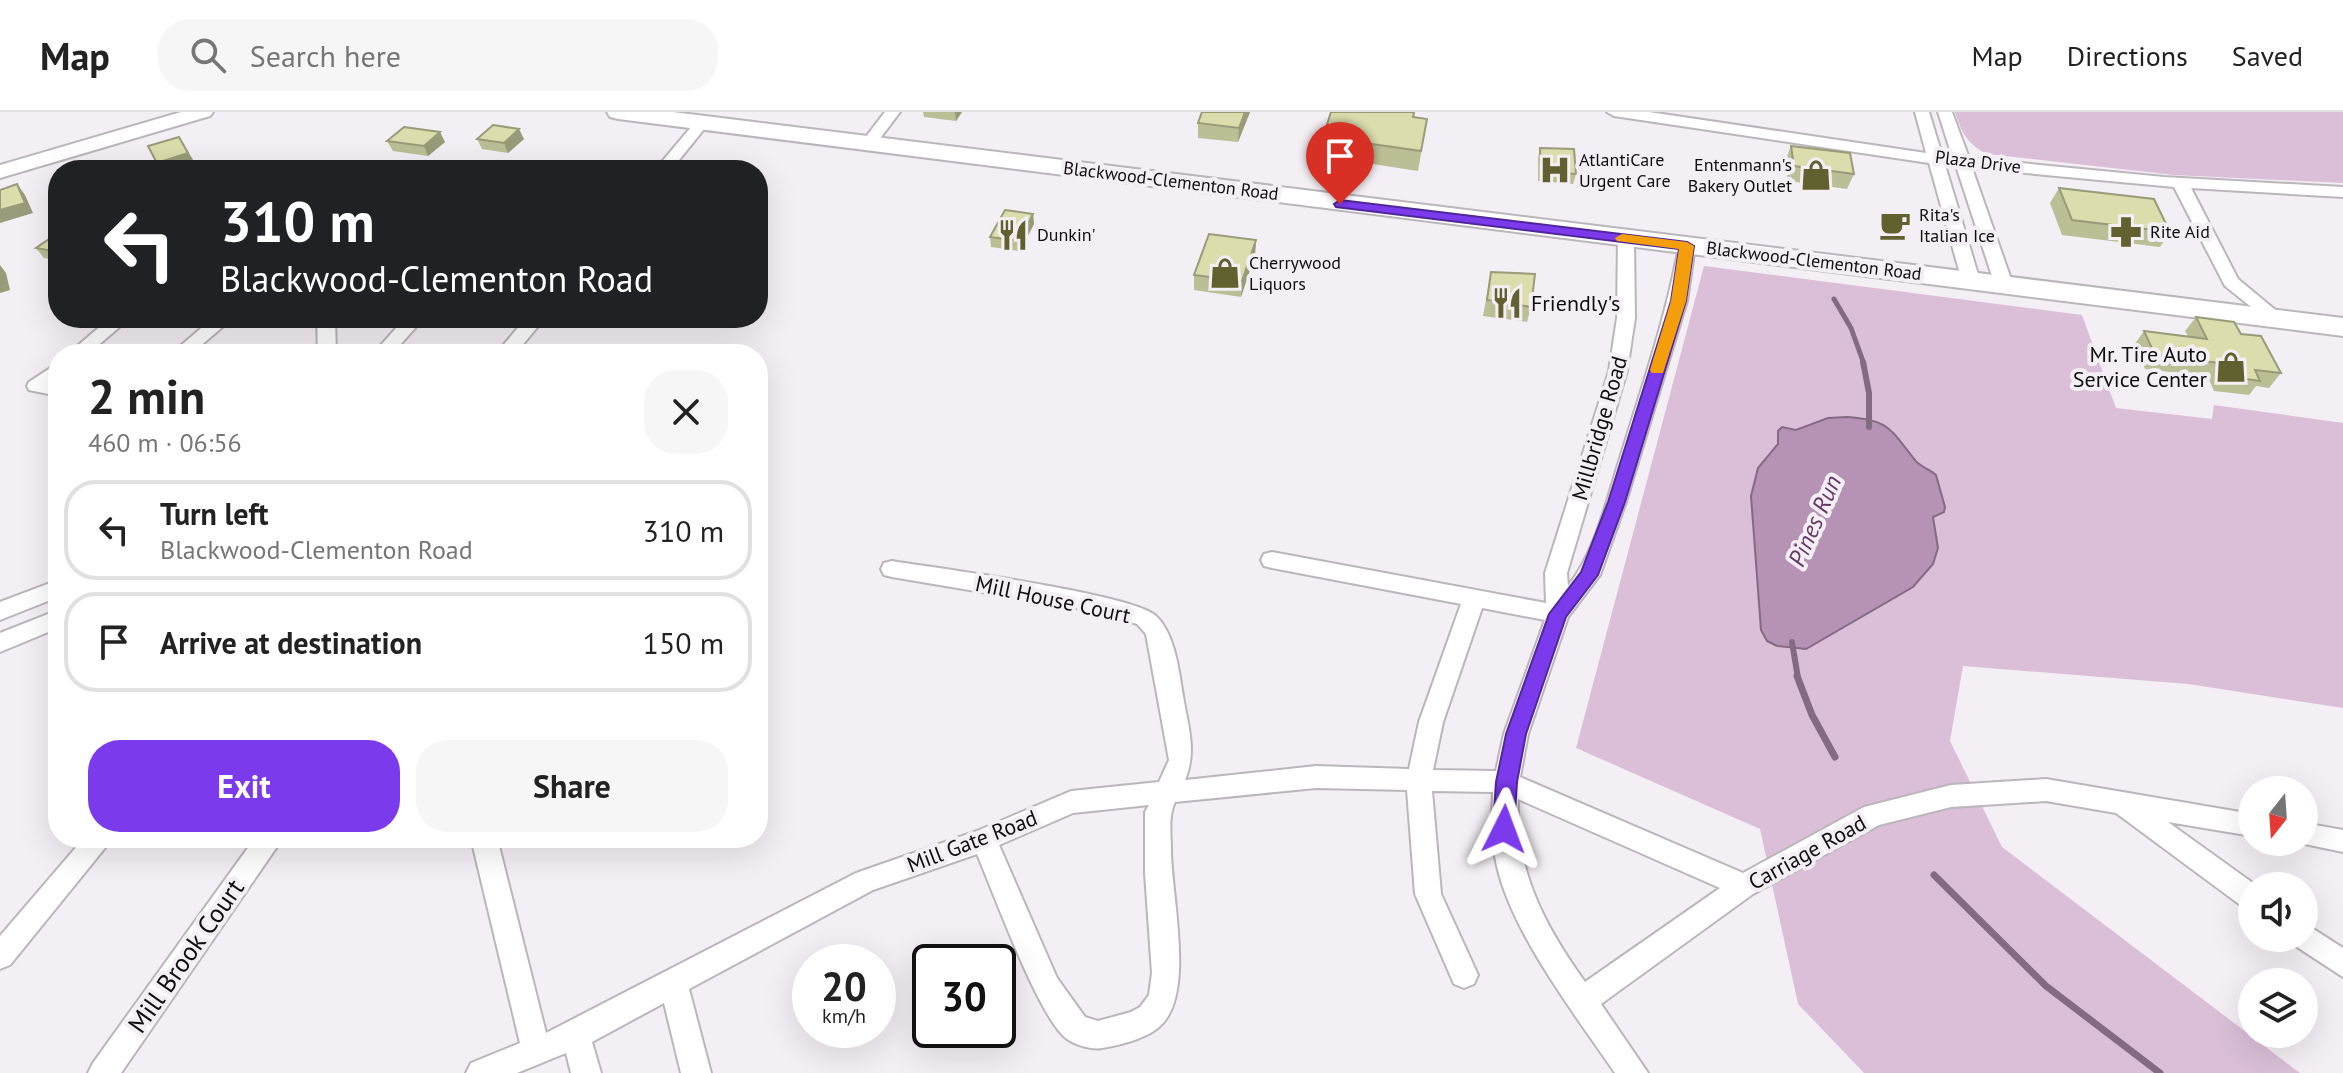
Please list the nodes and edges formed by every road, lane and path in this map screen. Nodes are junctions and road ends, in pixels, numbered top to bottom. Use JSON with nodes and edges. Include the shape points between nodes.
{"nodes":[{"id":1,"x":203,"y":112,"type":"edge"},
{"id":2,"x":618,"y":112,"type":"edge"},
{"id":3,"x":893,"y":112,"type":"edge"},
{"id":4,"x":1614,"y":112,"type":"edge"},
{"id":5,"x":1922,"y":112,"type":"edge"},
{"id":6,"x":1945,"y":112,"type":"edge"},
{"id":7,"x":702,"y":123,"type":"junction"},
{"id":8,"x":870,"y":142,"type":"junction"},
{"id":9,"x":1935,"y":157,"type":"junction"},
{"id":10,"x":671,"y":160,"type":"edge"},
{"id":11,"x":1961,"y":160,"type":"junction"},
{"id":12,"x":0,"y":172,"type":"edge"},
{"id":13,"x":2181,"y":185,"type":"junction"},
{"id":14,"x":2343,"y":192,"type":"edge"},
{"id":15,"x":1626,"y":238,"type":"junction"},
{"id":16,"x":1687,"y":246,"type":"junction"},
{"id":17,"x":1971,"y":281,"type":"junction"},
{"id":18,"x":2231,"y":282,"type":"junction"},
{"id":19,"x":2004,"y":285,"type":"junction"},
{"id":20,"x":2225,"y":312,"type":"junction"},
{"id":21,"x":2276,"y":318,"type":"junction"},
{"id":22,"x":2343,"y":327,"type":"edge"},
{"id":23,"x":109,"y":328,"type":"edge"},
{"id":24,"x":212,"y":328,"type":"edge"},
{"id":25,"x":406,"y":328,"type":"edge"},
{"id":26,"x":527,"y":328,"type":"edge"},
{"id":27,"x":89,"y":344,"type":"edge"},
{"id":28,"x":192,"y":344,"type":"edge"},
{"id":29,"x":391,"y":344,"type":"edge"},
{"id":30,"x":514,"y":344,"type":"edge"},
{"id":31,"x":48,"y":377,"type":"edge"},
{"id":32,"x":48,"y":388,"type":"edge"},
{"id":33,"x":1272,"y":560,"type":"dead end"},
{"id":34,"x":892,"y":569,"type":"dead end"},
{"id":35,"x":48,"y":592,"type":"edge"},
{"id":36,"x":1474,"y":598,"type":"junction"},
{"id":37,"x":0,"y":611,"type":"edge"},
{"id":38,"x":1558,"y":614,"type":"junction"},
{"id":39,"x":48,"y":623,"type":"edge"},
{"id":40,"x":0,"y":643,"type":"edge"},
{"id":41,"x":1419,"y":779,"type":"junction"},
{"id":42,"x":1506,"y":782,"type":"junction"},
{"id":43,"x":1168,"y":789,"type":"junction"},
{"id":44,"x":2121,"y":802,"type":"junction"},
{"id":45,"x":2238,"y":823,"type":"edge"},
{"id":46,"x":2318,"y":837,"type":"edge"},
{"id":47,"x":984,"y":840,"type":"junction"},
{"id":48,"x":2343,"y":841,"type":"edge"},
{"id":49,"x":92,"y":848,"type":"edge"},
{"id":50,"x":263,"y":848,"type":"edge"},
{"id":51,"x":486,"y":848,"type":"edge"},
{"id":52,"x":1744,"y":886,"type":"junction"},
{"id":53,"x":2238,"y":888,"type":"edge"},
{"id":54,"x":2318,"y":946,"type":"edge"},
{"id":55,"x":0,"y":956,"type":"edge"},
{"id":56,"x":2343,"y":964,"type":"edge"},
{"id":57,"x":1464,"y":975,"type":"dead end"},
{"id":58,"x":673,"y":981,"type":"junction"},
{"id":59,"x":1583,"y":1000,"type":"junction"},
{"id":60,"x":576,"y":1035,"type":"junction"},
{"id":61,"x":536,"y":1051,"type":"junction"},
{"id":62,"x":103,"y":1073,"type":"edge"},
{"id":63,"x":481,"y":1073,"type":"edge"},
{"id":64,"x":586,"y":1073,"type":"edge"},
{"id":65,"x":696,"y":1073,"type":"edge"},
{"id":66,"x":1633,"y":1073,"type":"edge"}],
"edges":[{"from":1,"to":12,"type":"main road"},
{"from":2,"to":7,"type":"main road","name":"Blackwood-Clementon Road"},
{"from":3,"to":8,"type":"street"},
{"from":4,"to":9,"type":"street","name":"Plaza Drive"},
{"from":5,"to":9,"type":"street"},
{"from":6,"to":11,"type":"street"},
{"from":7,"to":8,"type":"main road","name":"Blackwood-Clementon Road"},
{"from":7,"to":10,"type":"street"},
{"from":8,"to":15,"type":"main road","name":"Blackwood-Clementon Road"},
{"from":9,"to":11,"type":"street","name":"Plaza Drive"},
{"from":9,"to":17,"type":"street"},
{"from":11,"to":13,"type":"street","name":"Plaza Drive"},
{"from":11,"to":19,"type":"street"},
{"from":13,"to":14,"type":"street","name":"Plaza Drive"},
{"from":13,"to":18,"type":"street"},
{"from":15,"to":16,"type":"main road","name":"Blackwood-Clementon Road"},
{"from":15,"to":38,"type":"street","name":"Millbridge Road","via":[[1626,318],[1618,371],[1556,573]]},
{"from":16,"to":17,"type":"main road","name":"Blackwood-Clementon Road"},
{"from":16,"to":38,"type":"street","name":"Millbridge Road","via":[[1678,301],[1616,502],[1589,575]]},
{"from":17,"to":19,"type":"main road","name":"Blackwood-Clementon Road"},
{"from":18,"to":20,"type":"street"},
{"from":18,"to":21,"type":"street"},
{"from":19,"to":20,"type":"main road","name":"Blackwood-Clementon Road"},
{"from":20,"to":21,"type":"main road","name":"Blackwood-Clementon Road"},
{"from":21,"to":22,"type":"main road","name":"Blackwood-Clementon Road"},
{"from":23,"to":27,"type":"street"},
{"from":24,"to":28,"type":"street"},
{"from":25,"to":29,"type":"street"},
{"from":26,"to":30,"type":"street"},
{"from":31,"to":32,"type":"street","via":[[36,386]]},
{"from":33,"to":36,"type":"street"},
{"from":34,"to":43,"type":"street","name":"Mill House Court","via":[[1093,603],[1145,618],[1157,631],[1181,760]]},
{"from":35,"to":37,"type":"street"},
{"from":36,"to":38,"type":"street"},
{"from":36,"to":41,"type":"street","via":[[1431,722]]},
{"from":38,"to":42,"type":"street","name":"Millbridge Road","via":[[1516,734]]},
{"from":39,"to":40,"type":"street"},
{"from":41,"to":42,"type":"street","name":"Mill Gate Road"},
{"from":41,"to":43,"type":"street","name":"Mill Gate Road","via":[[1316,777]]},
{"from":41,"to":57,"type":"street","via":[[1428,894]]},
{"from":42,"to":52,"type":"street"},
{"from":42,"to":59,"type":"street","name":"Millbridge Road","via":[[1504,829],[1510,867],[1562,973]]},
{"from":43,"to":47,"type":"street","name":"Mill Gate Road","via":[[1071,802]]},
{"from":43,"to":47,"type":"street","name":"Mill House Court","via":[[1158,812],[1166,973],[1162,1000],[1136,1025],[1098,1035],[1076,1029],[1047,987]]},
{"from":44,"to":45,"type":"street","name":"Carriage Road"},
{"from":44,"to":52,"type":"street","name":"Carriage Road","via":[[2046,790],[1951,796],[1873,815]]},
{"from":44,"to":53,"type":"street"},
{"from":46,"to":48,"type":"street"},
{"from":47,"to":58,"type":"street","name":"Mill Gate Road","via":[[865,881]]},
{"from":49,"to":55,"type":"street"},
{"from":50,"to":62,"type":"street","name":"Mill Brook Court"},
{"from":51,"to":61,"type":"street"},
{"from":52,"to":59,"type":"street","name":"Carriage Road"},
{"from":54,"to":56,"type":"street"},
{"from":58,"to":60,"type":"street","name":"Mill Gate Road"},
{"from":58,"to":65,"type":"street"},
{"from":59,"to":66,"type":"street","name":"Millbridge Road"},
{"from":60,"to":61,"type":"street","name":"Mill Gate Road"},
{"from":60,"to":64,"type":"street"},
{"from":61,"to":63,"type":"street","name":"Mill Gate Road"}]}
